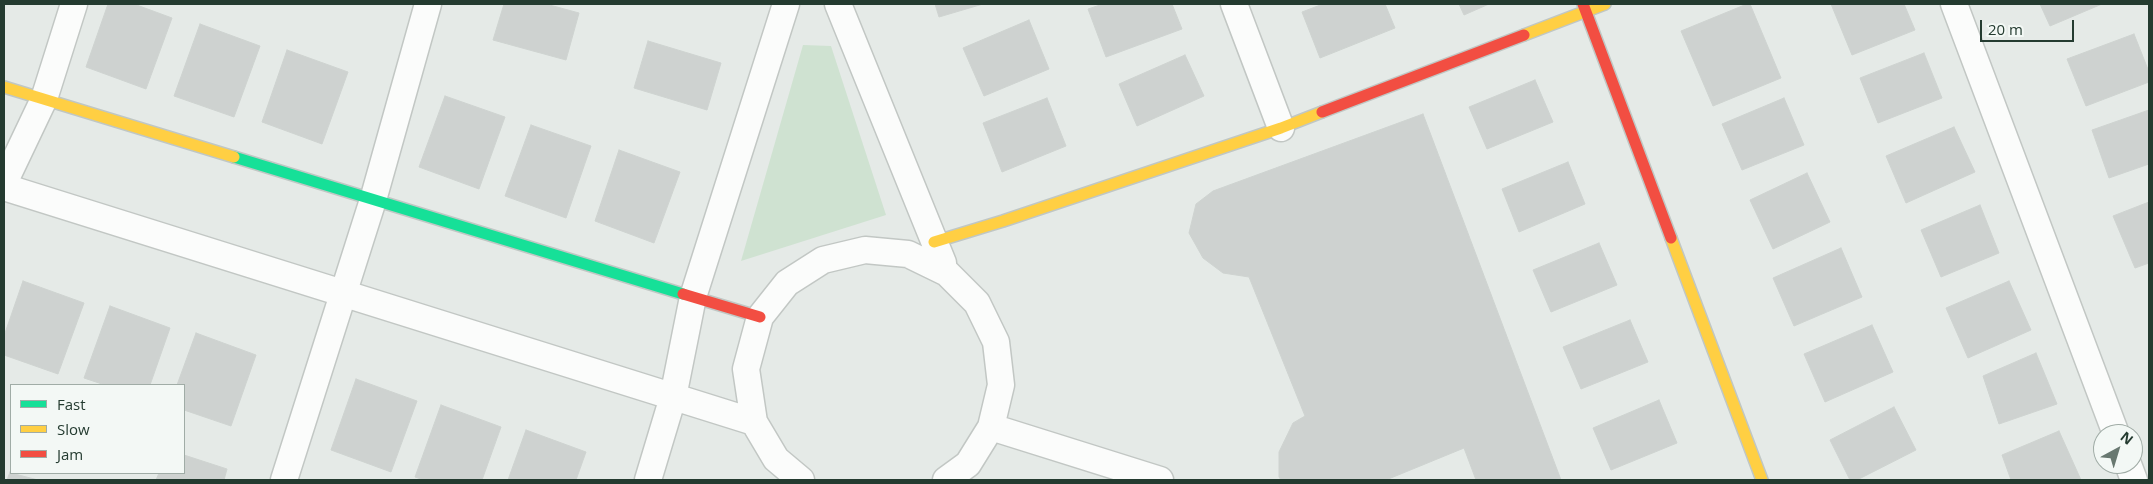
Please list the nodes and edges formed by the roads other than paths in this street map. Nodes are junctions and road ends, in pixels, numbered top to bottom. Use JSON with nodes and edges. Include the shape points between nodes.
{"nodes":[{"id":1,"x":74,"y":4,"type":"edge"},
{"id":2,"x":428,"y":4,"type":"edge"},
{"id":3,"x":786,"y":4,"type":"edge"},
{"id":4,"x":838,"y":4,"type":"edge"},
{"id":5,"x":1234,"y":4,"type":"edge"},
{"id":6,"x":1605,"y":4,"type":"edge"},
{"id":7,"x":1954,"y":4,"type":"edge"},
{"id":8,"x":1585,"y":7,"type":"edge"},
{"id":9,"x":4,"y":87,"type":"edge"},
{"id":10,"x":44,"y":99,"type":"junction"},
{"id":11,"x":1281,"y":128,"type":"junction"},
{"id":12,"x":4,"y":183,"type":"edge"},
{"id":13,"x":4,"y":187,"type":"edge"},
{"id":14,"x":373,"y":200,"type":"junction"},
{"id":15,"x":934,"y":242,"type":"junction"},
{"id":16,"x":947,"y":273,"type":"junction"},
{"id":17,"x":343,"y":294,"type":"junction"},
{"id":18,"x":693,"y":297,"type":"junction"},
{"id":19,"x":760,"y":317,"type":"junction"},
{"id":20,"x":673,"y":397,"type":"junction"},
{"id":21,"x":754,"y":422,"type":"junction"},
{"id":22,"x":2112,"y":424,"type":"edge"},
{"id":23,"x":991,"y":427,"type":"junction"},
{"id":24,"x":968,"y":472,"type":"edge"},
{"id":25,"x":284,"y":480,"type":"edge"},
{"id":26,"x":648,"y":480,"type":"edge"},
{"id":27,"x":801,"y":480,"type":"edge"},
{"id":28,"x":946,"y":480,"type":"edge"},
{"id":29,"x":1160,"y":480,"type":"edge"},
{"id":30,"x":1762,"y":480,"type":"edge"}],
"edges":[{"from":1,"to":10,"type":"street"},
{"from":2,"to":14,"type":"street"},
{"from":3,"to":18,"type":"street"},
{"from":4,"to":15,"type":"street"},
{"from":5,"to":11,"type":"street"},
{"from":6,"to":8,"type":"street"},
{"from":7,"to":22,"type":"street"},
{"from":8,"to":11,"type":"street"},
{"from":8,"to":30,"type":"street"},
{"from":9,"to":10,"type":"street"},
{"from":10,"to":12,"type":"street"},
{"from":10,"to":14,"type":"street"},
{"from":11,"to":15,"type":"street"},
{"from":13,"to":17,"type":"street"},
{"from":14,"to":17,"type":"street"},
{"from":14,"to":18,"type":"street"},
{"from":15,"to":16,"type":"street"},
{"from":16,"to":19,"type":"street","via":[[908,254],[865,250],[816,264],[787,283]]},
{"from":16,"to":23,"type":"street","via":[[978,303],[996,342],[1001,385]]},
{"from":17,"to":20,"type":"street"},
{"from":17,"to":25,"type":"street"},
{"from":18,"to":19,"type":"street"},
{"from":18,"to":20,"type":"street"},
{"from":19,"to":21,"type":"street","via":[[746,369]]},
{"from":20,"to":21,"type":"street"},
{"from":20,"to":26,"type":"street"},
{"from":21,"to":27,"type":"street","via":[[776,459]]},
{"from":23,"to":24,"type":"street"},
{"from":23,"to":29,"type":"street"},
{"from":24,"to":28,"type":"street"}]}
